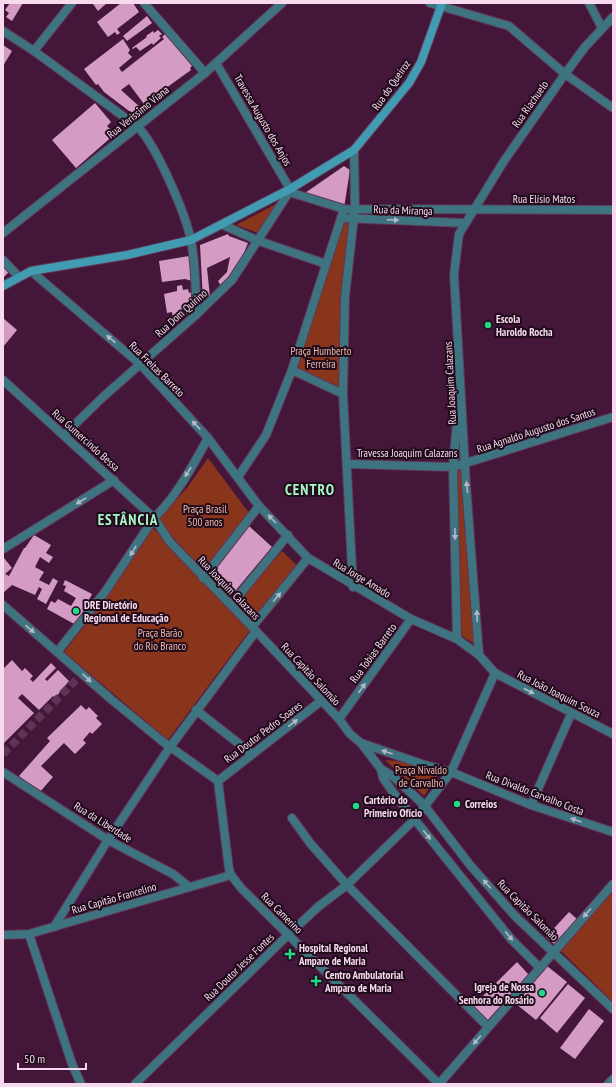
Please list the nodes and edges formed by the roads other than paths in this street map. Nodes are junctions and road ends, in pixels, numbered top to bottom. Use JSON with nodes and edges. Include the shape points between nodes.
{"nodes":[{"id":1,"x":72,"y":3,"type":"edge"},
{"id":2,"x":144,"y":3,"type":"edge"},
{"id":3,"x":282,"y":3,"type":"edge"},
{"id":4,"x":430,"y":3,"type":"edge"},
{"id":5,"x":589,"y":3,"type":"edge"},
{"id":6,"x":442,"y":5,"type":"edge"},
{"id":7,"x":613,"y":17,"type":"edge"},
{"id":8,"x":602,"y":28,"type":"junction"},
{"id":9,"x":3,"y":31,"type":"edge"},
{"id":10,"x":34,"y":51,"type":"junction"},
{"id":11,"x":216,"y":63,"type":"junction"},
{"id":12,"x":205,"y":73,"type":"junction"},
{"id":13,"x":565,"y":74,"type":"junction"},
{"id":14,"x":613,"y":108,"type":"edge"},
{"id":15,"x":138,"y":127,"type":"junction"},
{"id":16,"x":354,"y":150,"type":"junction"},
{"id":17,"x":290,"y":190,"type":"junction"},
{"id":18,"x":355,"y":208,"type":"junction"},
{"id":19,"x":344,"y":209,"type":"junction"},
{"id":20,"x":474,"y":210,"type":"junction"},
{"id":21,"x":613,"y":210,"type":"edge"},
{"id":22,"x":341,"y":218,"type":"junction"},
{"id":23,"x":354,"y":219,"type":"junction"},
{"id":24,"x":464,"y":223,"type":"junction"},
{"id":25,"x":223,"y":225,"type":"junction"},
{"id":26,"x":3,"y":233,"type":"edge"},
{"id":27,"x":191,"y":240,"type":"junction"},
{"id":28,"x":259,"y":241,"type":"junction"},
{"id":29,"x":3,"y":260,"type":"edge"},
{"id":30,"x":326,"y":264,"type":"junction"},
{"id":31,"x":31,"y":271,"type":"junction"},
{"id":32,"x":18,"y":277,"type":"junction"},
{"id":33,"x":3,"y":286,"type":"edge"},
{"id":34,"x":197,"y":314,"type":"junction"},
{"id":35,"x":141,"y":365,"type":"junction"},
{"id":36,"x":292,"y":370,"type":"junction"},
{"id":37,"x":3,"y":380,"type":"edge"},
{"id":38,"x":461,"y":388,"type":"junction"},
{"id":39,"x":343,"y":394,"type":"junction"},
{"id":40,"x":613,"y":417,"type":"edge"},
{"id":41,"x":64,"y":435,"type":"junction"},
{"id":42,"x":208,"y":438,"type":"junction"},
{"id":43,"x":348,"y":464,"type":"junction"},
{"id":44,"x":465,"y":464,"type":"junction"},
{"id":45,"x":453,"y":467,"type":"junction"},
{"id":46,"x":238,"y":477,"type":"junction"},
{"id":47,"x":114,"y":480,"type":"junction"},
{"id":48,"x":259,"y":506,"type":"junction"},
{"id":49,"x":154,"y":518,"type":"junction"},
{"id":50,"x":288,"y":535,"type":"junction"},
{"id":51,"x":3,"y":549,"type":"edge"},
{"id":52,"x":308,"y":558,"type":"junction"},
{"id":53,"x":203,"y":578,"type":"junction"},
{"id":54,"x":354,"y":586,"type":"junction"},
{"id":55,"x":3,"y":605,"type":"edge"},
{"id":56,"x":231,"y":605,"type":"junction"},
{"id":57,"x":411,"y":619,"type":"junction"},
{"id":58,"x":254,"y":629,"type":"junction"},
{"id":59,"x":457,"y":639,"type":"junction"},
{"id":60,"x":57,"y":652,"type":"junction"},
{"id":61,"x":479,"y":655,"type":"junction"},
{"id":62,"x":495,"y":673,"type":"junction"},
{"id":63,"x":322,"y":701,"type":"junction"},
{"id":64,"x":196,"y":710,"type":"junction"},
{"id":65,"x":571,"y":714,"type":"junction"},
{"id":66,"x":339,"y":719,"type":"junction"},
{"id":67,"x":613,"y":734,"type":"edge"},
{"id":68,"x":361,"y":743,"type":"junction"},
{"id":69,"x":170,"y":747,"type":"junction"},
{"id":70,"x":252,"y":754,"type":"junction"},
{"id":71,"x":381,"y":769,"type":"junction"},
{"id":72,"x":451,"y":772,"type":"junction"},
{"id":73,"x":4,"y":774,"type":"edge"},
{"id":74,"x":218,"y":780,"type":"junction"},
{"id":75,"x":424,"y":805,"type":"junction"},
{"id":76,"x":531,"y":805,"type":"junction"},
{"id":77,"x":292,"y":818,"type":"dead end"},
{"id":78,"x":415,"y":819,"type":"junction"},
{"id":79,"x":613,"y":832,"type":"edge"},
{"id":80,"x":108,"y":840,"type":"junction"},
{"id":81,"x":231,"y":874,"type":"junction"},
{"id":82,"x":613,"y":884,"type":"edge"},
{"id":83,"x":347,"y":885,"type":"junction"},
{"id":84,"x":189,"y":887,"type":"junction"},
{"id":85,"x":54,"y":927,"type":"junction"},
{"id":86,"x":4,"y":934,"type":"edge"},
{"id":87,"x":29,"y":934,"type":"junction"},
{"id":88,"x":288,"y":935,"type":"junction"},
{"id":89,"x":554,"y":951,"type":"junction"},
{"id":90,"x":540,"y":968,"type":"junction"},
{"id":91,"x":613,"y":1008,"type":"edge"},
{"id":92,"x":488,"y":1027,"type":"junction"},
{"id":93,"x":613,"y":1079,"type":"edge"},
{"id":94,"x":81,"y":1084,"type":"edge"},
{"id":95,"x":135,"y":1084,"type":"edge"},
{"id":96,"x":439,"y":1084,"type":"edge"},
{"id":97,"x":608,"y":1084,"type":"edge"}],
"edges":[{"from":1,"to":10,"type":"street"},
{"from":2,"to":12,"type":"street"},
{"from":3,"to":11,"type":"street","name":"Rua Veríssimo Viana"},
{"from":4,"to":6,"type":"street"},
{"from":5,"to":8,"type":"street"},
{"from":6,"to":13,"type":"street","via":[[509,26]]},
{"from":6,"to":16,"type":"street","name":"Rua do Queiroz","via":[[421,62],[409,83]]},
{"from":7,"to":8,"type":"street","name":"Rua Riachuelo"},
{"from":8,"to":13,"type":"street","name":"Rua Riachuelo"},
{"from":9,"to":10,"type":"street"},
{"from":10,"to":15,"type":"street"},
{"from":11,"to":12,"type":"street","name":"Rua Veríssimo Viana"},
{"from":11,"to":17,"type":"street","name":"Travessa Augusto dos Anjos"},
{"from":12,"to":15,"type":"street","name":"Rua Veríssimo Viana"},
{"from":13,"to":14,"type":"street"},
{"from":13,"to":20,"type":"street","name":"Rua Riachuelo","via":[[504,161]]},
{"from":15,"to":26,"type":"street","name":"Rua Veríssimo Viana"},
{"from":15,"to":27,"type":"street","via":[[148,138],[160,163]]},
{"from":16,"to":17,"type":"street","name":"Rua do Queiroz"},
{"from":16,"to":18,"type":"street"},
{"from":17,"to":19,"type":"street"},
{"from":17,"to":25,"type":"street","name":"Rua do Queiroz"},
{"from":17,"to":28,"type":"street","name":"Rua Dom Quirino"},
{"from":18,"to":19,"type":"street","name":"Rua da Miranga"},
{"from":18,"to":20,"type":"street","name":"Rua da Miranga"},
{"from":18,"to":23,"type":"street"},
{"from":19,"to":22,"type":"street"},
{"from":20,"to":21,"type":"street","name":"Rua Elísio Matos"},
{"from":20,"to":24,"type":"street","name":"Rua Joaquim Calazans"},
{"from":22,"to":23,"type":"street","name":"Rua da Miranga"},
{"from":22,"to":30,"type":"street"},
{"from":23,"to":24,"type":"street","name":"Rua da Miranga","one_way":true},
{"from":23,"to":39,"type":"street","via":[[346,297]]},
{"from":24,"to":38,"type":"street","name":"Rua Joaquim Calazans","via":[[456,248],[454,274]]},
{"from":25,"to":27,"type":"street","name":"Rua do Queiroz"},
{"from":25,"to":28,"type":"street"},
{"from":27,"to":31,"type":"street","name":"Rua do Queiroz","via":[[127,255]]},
{"from":27,"to":34,"type":"street"},
{"from":28,"to":30,"type":"street"},
{"from":28,"to":34,"type":"street","name":"Rua Dom Quirino","via":[[232,280]]},
{"from":29,"to":32,"type":"street"},
{"from":30,"to":36,"type":"street"},
{"from":31,"to":32,"type":"street","name":"Rua do Queiroz"},
{"from":35,"to":31,"type":"street","name":"Rua Freitas Barreto","one_way":true},
{"from":32,"to":33,"type":"street","name":"Rua do Queiroz"},
{"from":34,"to":35,"type":"street","name":"Rua Dom Quirino"},
{"from":35,"to":41,"type":"street","name":"Rua Dom Quirino","via":[[103,396]]},
{"from":42,"to":35,"type":"street","name":"Rua Freitas Barreto","one_way":true},
{"from":36,"to":39,"type":"street"},
{"from":36,"to":46,"type":"street","via":[[266,434]]},
{"from":37,"to":41,"type":"street","name":"Rua Gumercindo Bessa"},
{"from":38,"to":44,"type":"street","name":"Rua Joaquim Calazans"},
{"from":38,"to":45,"type":"street"},
{"from":39,"to":43,"type":"street"},
{"from":40,"to":44,"type":"street","name":"Rua Agnaldo Augusto dos Santos"},
{"from":41,"to":47,"type":"street","name":"Rua Gumercindo Bessa"},
{"from":42,"to":46,"type":"street","name":"Rua Freitas Barreto"},
{"from":42,"to":49,"type":"street","one_way":true,"via":[[179,486]]},
{"from":43,"to":45,"type":"street","name":"Travessa Joaquim Calazans"},
{"from":43,"to":54,"type":"street"},
{"from":44,"to":45,"type":"street","name":"Travessa Joaquim Calazans"},
{"from":61,"to":44,"type":"street","name":"Rua Joaquim Calazans","one_way":true},
{"from":45,"to":59,"type":"street","one_way":true},
{"from":46,"to":48,"type":"street","name":"Rua Jorge Amado"},
{"from":47,"to":49,"type":"street","name":"Rua Gumercindo Bessa"},
{"from":47,"to":51,"type":"street","one_way":true},
{"from":50,"to":48,"type":"street","name":"Rua Jorge Amado","one_way":true},
{"from":48,"to":53,"type":"street"},
{"from":49,"to":53,"type":"street","name":"Rua Joaquim Calazans","via":[[170,542]]},
{"from":49,"to":60,"type":"street","one_way":true,"via":[[105,592]]},
{"from":50,"to":52,"type":"street","name":"Rua Jorge Amado"},
{"from":50,"to":56,"type":"street"},
{"from":52,"to":54,"type":"street","name":"Rua Jorge Amado"},
{"from":58,"to":52,"type":"street","one_way":true},
{"from":53,"to":56,"type":"street","name":"Rua Joaquim Calazans"},
{"from":54,"to":57,"type":"street","name":"Rua Jorge Amado"},
{"from":55,"to":60,"type":"street","one_way":true},
{"from":56,"to":58,"type":"street","name":"Rua Joaquim Calazans"},
{"from":57,"to":59,"type":"street","name":"Rua Jorge Amado"},
{"from":66,"to":57,"type":"street","name":"Rua Tobias Barreto","one_way":true},
{"from":58,"to":63,"type":"street","name":"Rua Capitão Salomão"},
{"from":58,"to":64,"type":"street","name":"Rua Joaquim Calazans"},
{"from":59,"to":61,"type":"street","name":"Rua Jorge Amado"},
{"from":60,"to":69,"type":"street","one_way":true},
{"from":61,"to":62,"type":"street","name":"Rua Jorge Amado"},
{"from":62,"to":65,"type":"street","name":"Rua João Joaquim Souza","one_way":true},
{"from":62,"to":72,"type":"street","name":"Rua Doutor Jesse Fontes"},
{"from":63,"to":66,"type":"street","name":"Rua Capitão Salomão"},
{"from":70,"to":63,"type":"street","name":"Rua Doutor Pedro Soares","one_way":true},
{"from":64,"to":69,"type":"street","name":"Rua Joaquim Calazans"},
{"from":64,"to":70,"type":"street"},
{"from":65,"to":67,"type":"street","name":"Rua João Joaquim Souza"},
{"from":65,"to":76,"type":"street"},
{"from":66,"to":68,"type":"street","name":"Rua Capitão Salomão","via":[[350,734]]},
{"from":68,"to":71,"type":"street","name":"Rua Capitão Salomão"},
{"from":72,"to":68,"type":"street","name":"Rua Divaldo Carvalho Costa","one_way":true},
{"from":69,"to":74,"type":"street"},
{"from":69,"to":80,"type":"street","name":"Rua Joaquim Calazans"},
{"from":70,"to":74,"type":"street","name":"Rua Doutor Pedro Soares"},
{"from":71,"to":75,"type":"street","name":"Rua Capitão Salomão","via":[[394,777]]},
{"from":71,"to":78,"type":"street","name":"Rua Capitão Salomão","via":[[387,785]]},
{"from":72,"to":75,"type":"street","name":"Rua Doutor Jesse Fontes"},
{"from":72,"to":76,"type":"street","name":"Rua Divaldo Carvalho Costa"},
{"from":73,"to":80,"type":"street","name":"Rua da Liberdade"},
{"from":74,"to":81,"type":"street","name":"Rua Camerino"},
{"from":75,"to":78,"type":"street","name":"Rua Doutor Jesse Fontes"},
{"from":89,"to":75,"type":"street","name":"Rua Capitão Salomão","one_way":true,"via":[[515,916]]},
{"from":79,"to":76,"type":"street","name":"Rua Divaldo Carvalho Costa","one_way":true},
{"from":77,"to":83,"type":"street"},
{"from":78,"to":83,"type":"street","name":"Rua Doutor Jesse Fontes"},
{"from":78,"to":90,"type":"street","name":"Rua Capitão Salomão","one_way":true,"via":[[511,939]]},
{"from":80,"to":84,"type":"street","name":"Rua da Liberdade","via":[[173,874]]},
{"from":80,"to":85,"type":"street","name":"Rua Joaquim Calazans"},
{"from":81,"to":84,"type":"street","name":"Rua Capitão Francelino"},
{"from":81,"to":88,"type":"street","name":"Rua Camerino","via":[[242,889]]},
{"from":82,"to":89,"type":"street","one_way":true},
{"from":83,"to":88,"type":"street","name":"Rua Doutor Jesse Fontes","via":[[319,906]]},
{"from":83,"to":92,"type":"street"},
{"from":84,"to":85,"type":"street","name":"Rua Capitão Francelino"},
{"from":85,"to":87,"type":"street","name":"Rua Capitão Francelino"},
{"from":86,"to":87,"type":"street","name":"Rua Capitão Francelino"},
{"from":87,"to":94,"type":"street"},
{"from":88,"to":95,"type":"street","name":"Rua Doutor Jesse Fontes"},
{"from":88,"to":96,"type":"street","name":"Rua Camerino"},
{"from":89,"to":90,"type":"street","name":"Rua Capitão Salomão"},
{"from":89,"to":91,"type":"street"},
{"from":90,"to":92,"type":"street"},
{"from":92,"to":96,"type":"street","one_way":true},
{"from":93,"to":97,"type":"street"}]}
